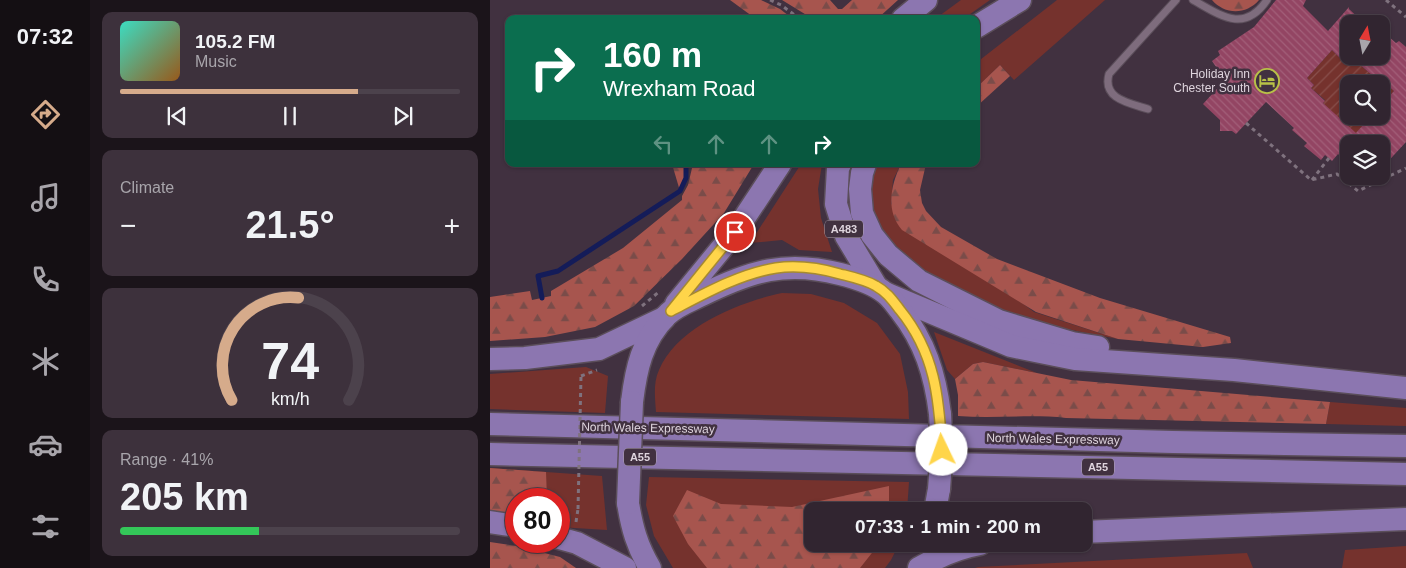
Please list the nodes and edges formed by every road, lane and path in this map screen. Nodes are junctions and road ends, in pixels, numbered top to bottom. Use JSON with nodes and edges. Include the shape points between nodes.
{"nodes":[{"id":1,"x":770,"y":0,"type":"edge"},
{"id":2,"x":926,"y":0,"type":"edge"},
{"id":3,"x":1020,"y":0,"type":"edge"},
{"id":4,"x":1176,"y":0,"type":"edge"},
{"id":5,"x":1193,"y":0,"type":"edge"},
{"id":6,"x":1267,"y":0,"type":"edge"},
{"id":7,"x":1386,"y":0,"type":"edge"},
{"id":8,"x":794,"y":15,"type":"edge"},
{"id":9,"x":909,"y":15,"type":"edge"},
{"id":10,"x":1406,"y":17,"type":"edge"},
{"id":11,"x":980,"y":25,"type":"edge"},
{"id":12,"x":1148,"y":109,"type":"dead end"},
{"id":13,"x":1246,"y":123,"type":"dead end"},
{"id":14,"x":1329,"y":158,"type":"dead end"},
{"id":15,"x":778,"y":167,"type":"edge"},
{"id":16,"x":838,"y":167,"type":"edge"},
{"id":17,"x":864,"y":167,"type":"edge"},
{"id":18,"x":1406,"y":168,"type":"edge"},
{"id":19,"x":1312,"y":180,"type":"junction"},
{"id":20,"x":664,"y":287,"type":"dead end"},
{"id":21,"x":882,"y":290,"type":"junction"},
{"id":22,"x":636,"y":310,"type":"dead end"},
{"id":23,"x":667,"y":314,"type":"junction"},
{"id":24,"x":599,"y":349,"type":"junction"},
{"id":25,"x":490,"y":359,"type":"edge"},
{"id":26,"x":1234,"y":370,"type":"junction"},
{"id":27,"x":1406,"y":388,"type":"edge"},
{"id":28,"x":490,"y":424,"type":"edge"},
{"id":29,"x":1406,"y":446,"type":"edge"},
{"id":30,"x":490,"y":454,"type":"edge"},
{"id":31,"x":1406,"y":474,"type":"edge"},
{"id":32,"x":937,"y":502,"type":"edge"},
{"id":33,"x":578,"y":509,"type":"dead end"},
{"id":34,"x":1406,"y":519,"type":"edge"},
{"id":35,"x":490,"y":522,"type":"edge"},
{"id":36,"x":505,"y":524,"type":"edge"},
{"id":37,"x":1092,"y":532,"type":"edge"},
{"id":38,"x":570,"y":541,"type":"edge"},
{"id":39,"x":922,"y":552,"type":"edge"},
{"id":40,"x":950,"y":552,"type":"edge"},
{"id":41,"x":626,"y":568,"type":"edge"},
{"id":42,"x":650,"y":568,"type":"edge"},
{"id":43,"x":915,"y":568,"type":"edge"},
{"id":44,"x":919,"y":568,"type":"edge"}],
"edges":[{"from":1,"to":8,"type":"path"},
{"from":2,"to":9,"type":"highway"},
{"from":3,"to":11,"type":"highway"},
{"from":4,"to":12,"type":"lane","via":[[1109,74],[1107,82],[1115,97]]},
{"from":5,"to":6,"type":"lane","via":[[1226,18],[1238,20],[1251,17]]},
{"from":7,"to":10,"type":"path"},
{"from":13,"to":19,"type":"path"},
{"from":14,"to":19,"type":"path"},
{"from":15,"to":23,"type":"highway","via":[[735,232]]},
{"from":16,"to":21,"type":"highway","number":"A483","via":[[836,204],[846,236]]},
{"from":17,"to":26,"type":"highway","via":[[860,189],[862,213],[872,235],[888,256],[919,281],[998,321],[1072,343]]},
{"from":18,"to":19,"type":"path","via":[[1358,191],[1337,174]]},
{"from":20,"to":22,"type":"path"},
{"from":21,"to":23,"type":"highway","via":[[821,269],[776,268],[714,289]]},
{"from":21,"to":26,"type":"highway","via":[[1011,346],[1075,359]]},
{"from":21,"to":32,"type":"highway","bridge":true,"via":[[914,327],[936,383],[942,450]]},
{"from":23,"to":24,"type":"highway"},
{"from":23,"to":42,"type":"highway","bridge":true,"via":[[644,347],[635,373],[632,402],[628,502],[632,529]]},
{"from":24,"to":25,"type":"highway"},
{"from":24,"to":33,"type":"path","bridge":true,"via":[[606,367],[582,376]]},
{"from":26,"to":27,"type":"highway"},
{"from":28,"to":29,"type":"highway","name":"North Wales Expressway","number":"A55"},
{"from":30,"to":31,"type":"highway","number":"A55"},
{"from":34,"to":37,"type":"highway"},
{"from":35,"to":36,"type":"highway"},
{"from":38,"to":41,"type":"highway"},
{"from":39,"to":43,"type":"highway"},
{"from":40,"to":44,"type":"highway"}]}
